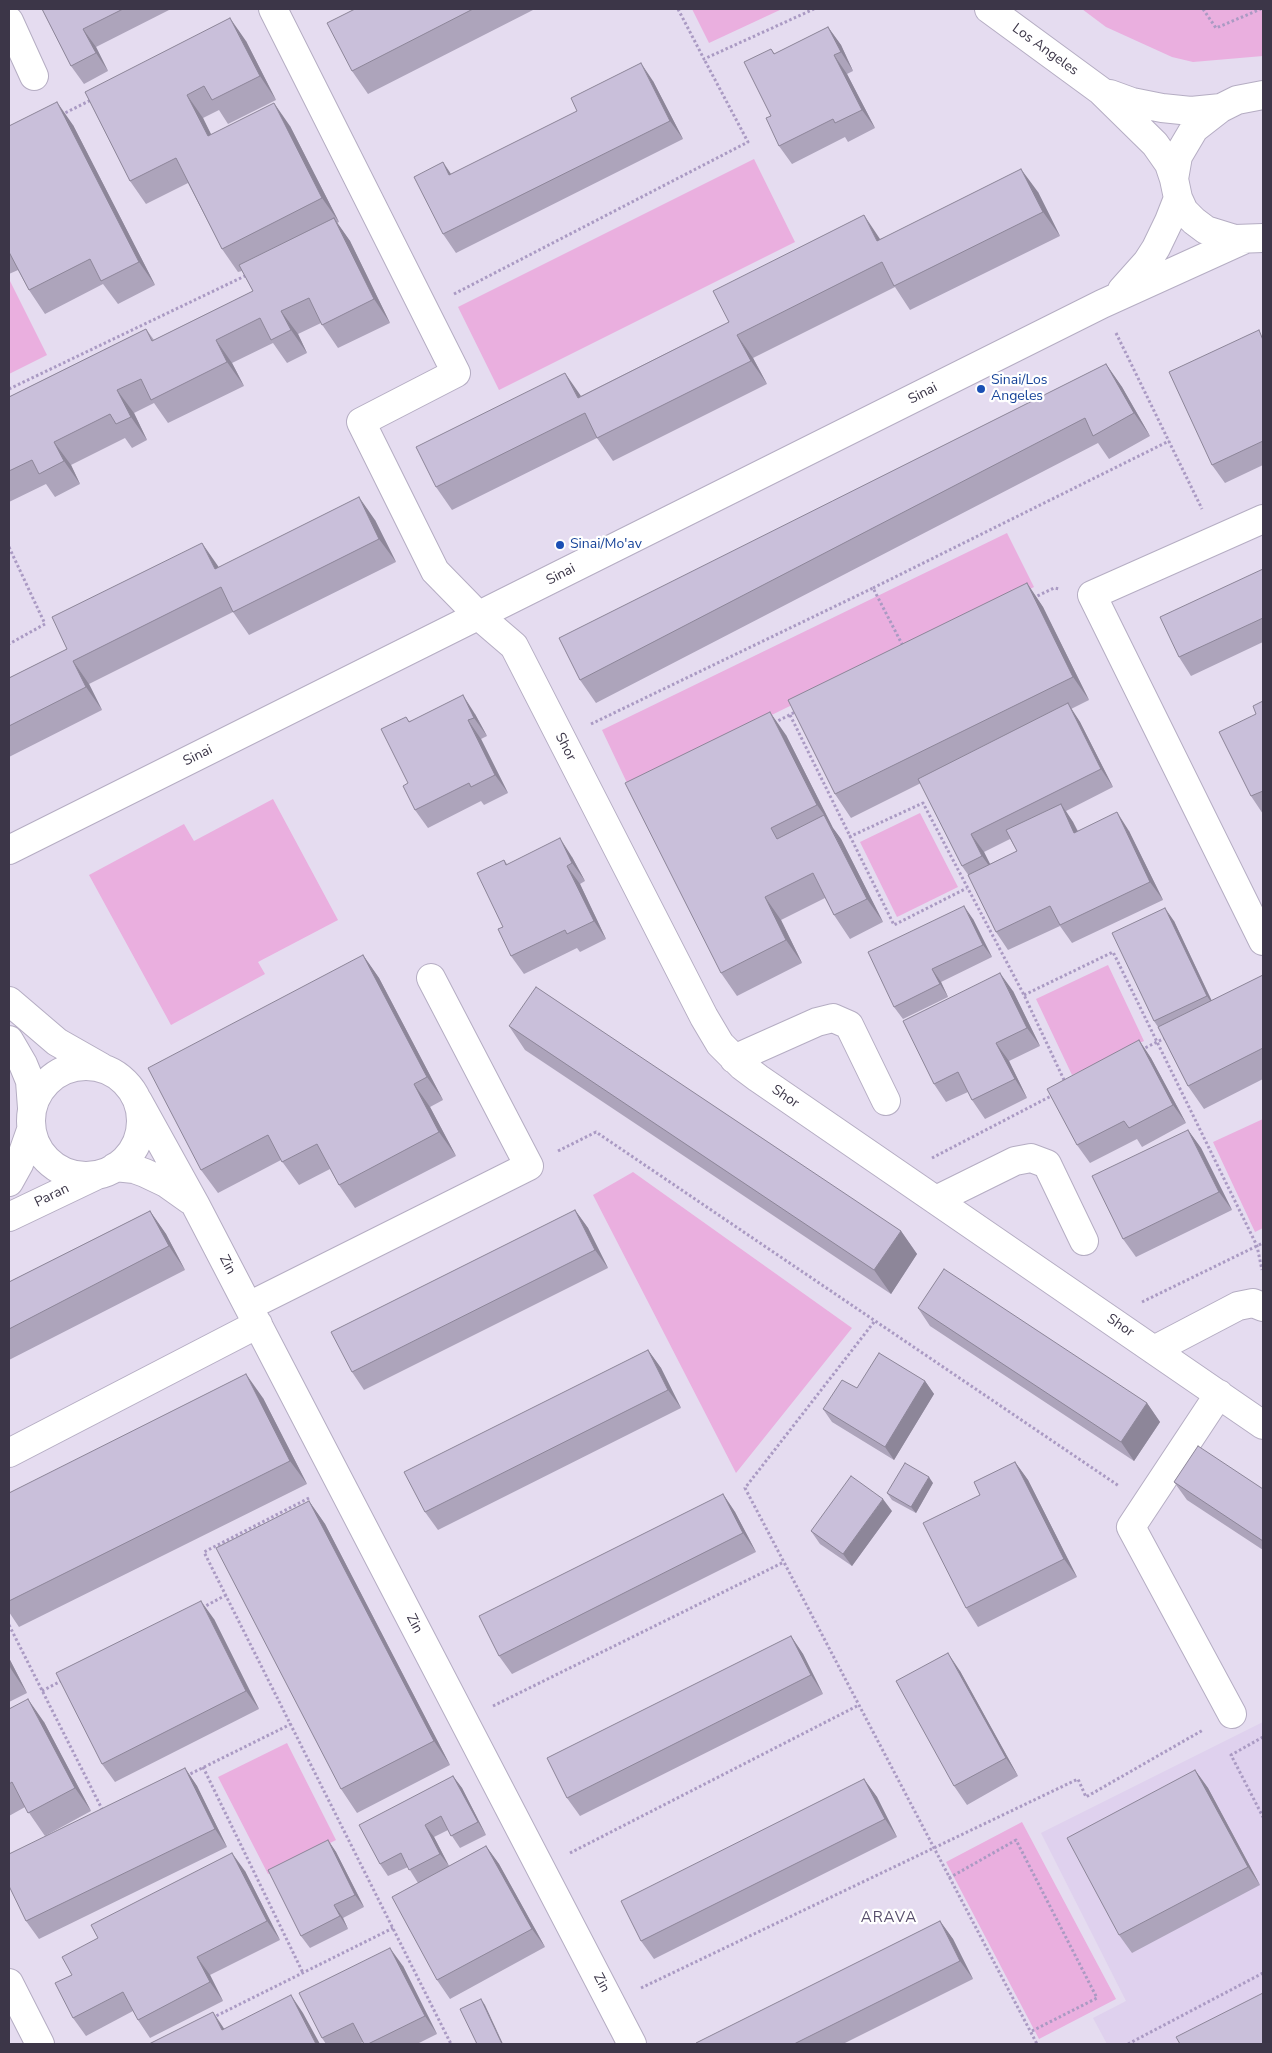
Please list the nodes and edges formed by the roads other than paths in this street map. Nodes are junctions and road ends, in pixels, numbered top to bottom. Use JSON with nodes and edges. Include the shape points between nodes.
{"nodes":[{"id":1,"x":273,"y":9,"type":"edge"},
{"id":2,"x":989,"y":9,"type":"edge"},
{"id":3,"x":9,"y":21,"type":"edge"},
{"id":4,"x":34,"y":76,"type":"dead end"},
{"id":5,"x":1101,"y":90,"type":"junction"},
{"id":6,"x":1263,"y":95,"type":"edge"},
{"id":7,"x":1220,"y":108,"type":"junction"},
{"id":8,"x":1176,"y":188,"type":"junction"},
{"id":9,"x":1253,"y":239,"type":"edge"},
{"id":10,"x":1107,"y":302,"type":"junction"},
{"id":11,"x":1263,"y":518,"type":"edge"},
{"id":12,"x":479,"y":616,"type":"junction"},
{"id":13,"x":9,"y":850,"type":"edge"},
{"id":14,"x":1263,"y":942,"type":"edge"},
{"id":15,"x":431,"y":978,"type":"dead end"},
{"id":16,"x":9,"y":1001,"type":"edge"},
{"id":17,"x":9,"y":1040,"type":"edge"},
{"id":18,"x":734,"y":1059,"type":"junction"},
{"id":19,"x":104,"y":1068,"type":"junction"},
{"id":20,"x":138,"y":1101,"type":"junction"},
{"id":21,"x":886,"y":1101,"type":"dead end"},
{"id":22,"x":32,"y":1119,"type":"junction"},
{"id":23,"x":105,"y":1171,"type":"junction"},
{"id":24,"x":9,"y":1182,"type":"edge"},
{"id":25,"x":936,"y":1200,"type":"junction"},
{"id":26,"x":195,"y":1204,"type":"junction"},
{"id":27,"x":9,"y":1217,"type":"edge"},
{"id":28,"x":1084,"y":1240,"type":"dead end"},
{"id":29,"x":1263,"y":1307,"type":"edge"},
{"id":30,"x":253,"y":1315,"type":"junction"},
{"id":31,"x":1154,"y":1350,"type":"junction"},
{"id":32,"x":1219,"y":1394,"type":"junction"},
{"id":33,"x":1263,"y":1425,"type":"edge"},
{"id":34,"x":9,"y":1453,"type":"edge"},
{"id":35,"x":1232,"y":1714,"type":"road end"},
{"id":36,"x":9,"y":1983,"type":"edge"},
{"id":37,"x":40,"y":2044,"type":"edge"},
{"id":38,"x":632,"y":2044,"type":"edge"}],
"edges":[{"from":1,"to":12,"type":"street","name":"Shor","via":[[456,373],[361,422],[435,570]]},
{"from":2,"to":5,"type":"street","name":"Los Angeles"},
{"from":3,"to":4,"type":"street"},
{"from":5,"to":7,"type":"street","name":"Los Angeles","via":[[1132,102],[1162,108]]},
{"from":5,"to":8,"type":"street","name":"Los Angeles","via":[[1156,144],[1169,164]]},
{"from":6,"to":7,"type":"street","via":[[1237,100]]},
{"from":7,"to":8,"type":"street","name":"Sinai","via":[[1194,129],[1185,142],[1178,156]]},
{"from":8,"to":9,"type":"street","name":"Los Angeles","via":[[1184,211],[1206,230],[1220,236]]},
{"from":8,"to":10,"type":"street","name":"Sinai","via":[[1163,235],[1147,262]]},
{"from":9,"to":10,"type":"street","name":"Sinai"},
{"from":10,"to":12,"type":"street","name":"Sinai"},
{"from":11,"to":14,"type":"street","via":[[1092,595]]},
{"from":12,"to":13,"type":"street","name":"Sinai"},
{"from":12,"to":18,"type":"street","name":"Shor","via":[[514,646],[704,1017],[720,1044]]},
{"from":15,"to":30,"type":"street","via":[[529,1166]]},
{"from":16,"to":19,"type":"street","via":[[57,1042]]},
{"from":17,"to":22,"type":"street","via":[[30,1081]]},
{"from":18,"to":21,"type":"street","via":[[833,1018],[849,1025]]},
{"from":18,"to":25,"type":"street","name":"Shor"},
{"from":19,"to":20,"type":"street","via":[[119,1076]]},
{"from":19,"to":22,"type":"street","via":[[76,1066],[56,1074],[41,1088]]},
{"from":20,"to":23,"type":"street","via":[[142,1122],[138,1139],[131,1153]]},
{"from":20,"to":26,"type":"street","name":"Zin"},
{"from":22,"to":23,"type":"street","via":[[39,1150],[53,1165],[73,1175]]},
{"from":22,"to":24,"type":"street","via":[[19,1164]]},
{"from":23,"to":26,"type":"street","name":"Zin","via":[[134,1169],[176,1190]]},
{"from":23,"to":27,"type":"street","name":"Paran"},
{"from":25,"to":28,"type":"street","via":[[1015,1161],[1031,1158],[1047,1164]]},
{"from":25,"to":31,"type":"street","name":"Shor"},
{"from":26,"to":30,"type":"street","name":"Zin"},
{"from":29,"to":31,"type":"street","via":[[1254,1303],[1238,1306]]},
{"from":30,"to":34,"type":"street"},
{"from":30,"to":38,"type":"street","name":"Zin"},
{"from":31,"to":32,"type":"street","name":"Shor"},
{"from":32,"to":33,"type":"street","name":"Shor"},
{"from":32,"to":35,"type":"street","via":[[1131,1526]]},
{"from":36,"to":37,"type":"street"}]}
